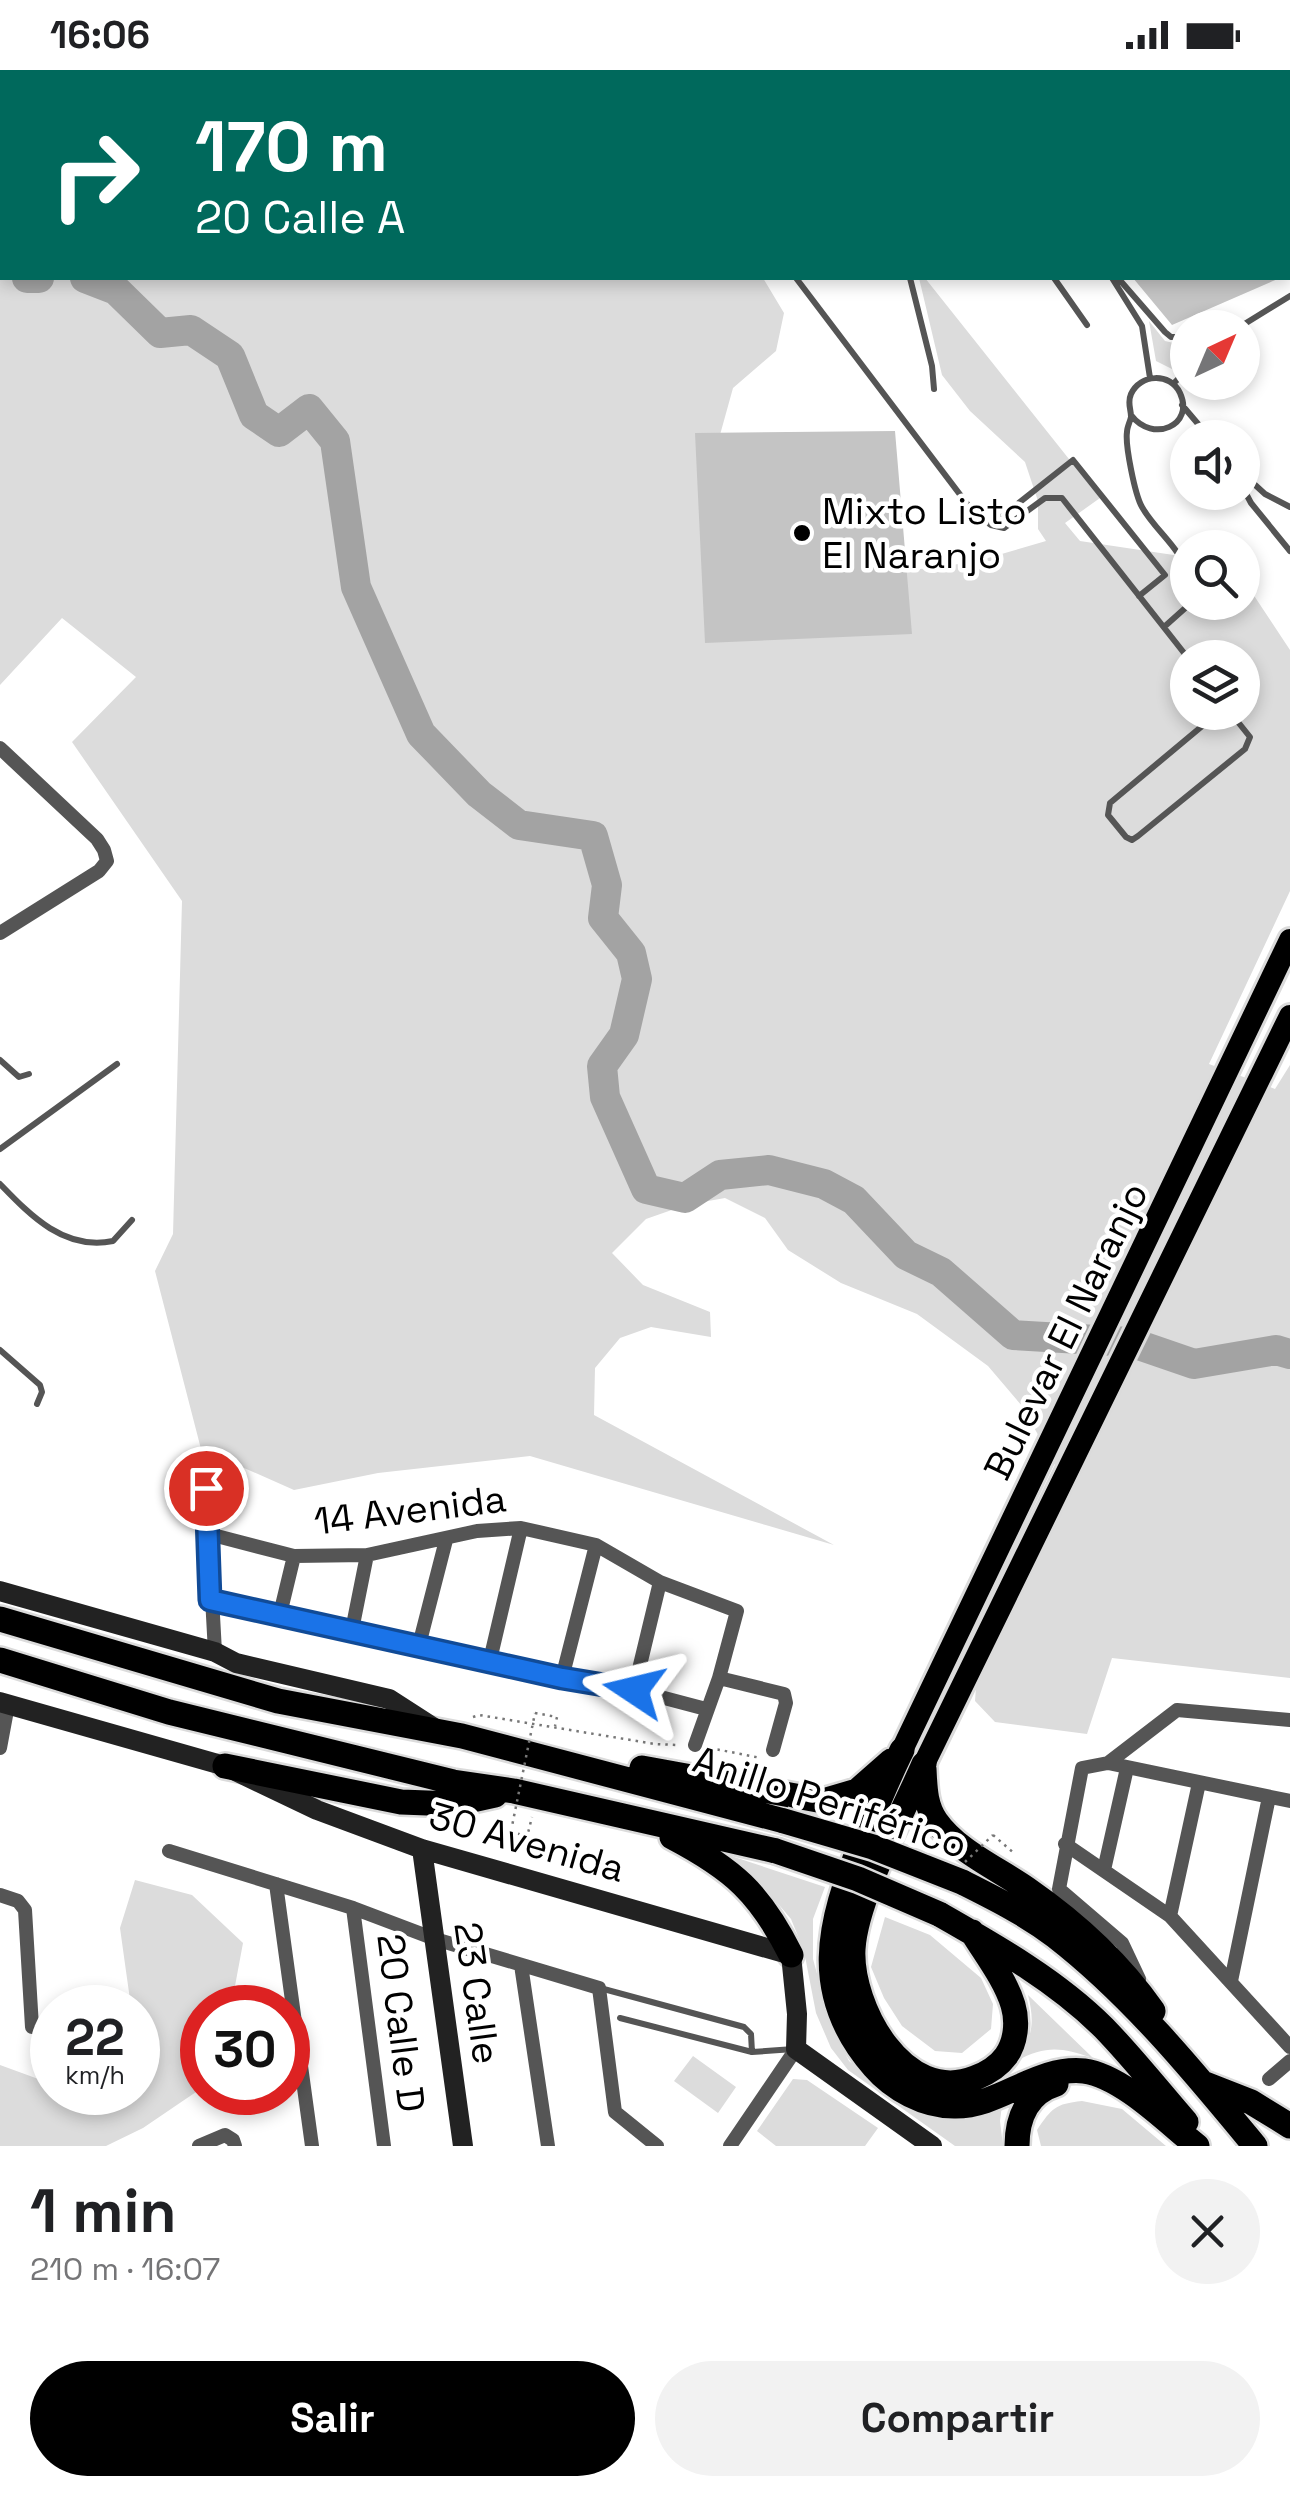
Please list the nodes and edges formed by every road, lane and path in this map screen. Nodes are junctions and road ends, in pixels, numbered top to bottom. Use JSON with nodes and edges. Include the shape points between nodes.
{"nodes":[{"id":1,"x":798,"y":280,"type":"edge"},
{"id":2,"x":910,"y":280,"type":"edge"},
{"id":3,"x":1055,"y":280,"type":"edge"},
{"id":4,"x":1116,"y":280,"type":"edge"},
{"id":5,"x":1117,"y":280,"type":"edge"},
{"id":6,"x":1290,"y":296,"type":"edge"},
{"id":7,"x":1260,"y":314,"type":"edge"},
{"id":8,"x":1087,"y":325,"type":"dead end"},
{"id":9,"x":1170,"y":336,"type":"edge"},
{"id":10,"x":1150,"y":378,"type":"junction"},
{"id":11,"x":1170,"y":382,"type":"edge"},
{"id":12,"x":934,"y":389,"type":"dead end"},
{"id":13,"x":1180,"y":400,"type":"edge"},
{"id":14,"x":1182,"y":405,"type":"junction"},
{"id":15,"x":1131,"y":415,"type":"junction"},
{"id":16,"x":1195,"y":420,"type":"edge"},
{"id":17,"x":1260,"y":489,"type":"edge"},
{"id":18,"x":1290,"y":507,"type":"edge"},
{"id":19,"x":1256,"y":510,"type":"edge"},
{"id":20,"x":992,"y":525,"type":"junction"},
{"id":21,"x":1170,"y":544,"type":"edge"},
{"id":22,"x":1290,"y":551,"type":"edge"},
{"id":23,"x":1139,"y":596,"type":"junction"},
{"id":24,"x":1172,"y":620,"type":"edge"},
{"id":25,"x":1164,"y":627,"type":"junction"},
{"id":26,"x":1174,"y":640,"type":"edge"},
{"id":27,"x":1198,"y":730,"type":"edge"},
{"id":28,"x":1244,"y":730,"type":"edge"},
{"id":29,"x":0,"y":748,"type":"edge"},
{"id":30,"x":0,"y":932,"type":"edge"},
{"id":31,"x":1290,"y":940,"type":"edge"},
{"id":32,"x":1290,"y":1016,"type":"edge"},
{"id":33,"x":0,"y":1060,"type":"edge"},
{"id":34,"x":117,"y":1064,"type":"dead end"},
{"id":35,"x":29,"y":1074,"type":"dead end"},
{"id":36,"x":0,"y":1149,"type":"edge"},
{"id":37,"x":0,"y":1184,"type":"edge"},
{"id":38,"x":132,"y":1220,"type":"dead end"},
{"id":39,"x":0,"y":1350,"type":"edge"},
{"id":40,"x":37,"y":1404,"type":"dead end"},
{"id":41,"x":206,"y":1488,"type":"dead end"},
{"id":42,"x":522,"y":1528,"type":"junction"},
{"id":43,"x":208,"y":1534,"type":"junction"},
{"id":44,"x":446,"y":1540,"type":"junction"},
{"id":45,"x":596,"y":1545,"type":"junction"},
{"id":46,"x":294,"y":1556,"type":"junction"},
{"id":47,"x":368,"y":1556,"type":"junction"},
{"id":48,"x":660,"y":1582,"type":"junction"},
{"id":49,"x":0,"y":1591,"type":"edge"},
{"id":50,"x":210,"y":1600,"type":"junction"},
{"id":51,"x":280,"y":1614,"type":"junction"},
{"id":52,"x":0,"y":1619,"type":"edge"},
{"id":53,"x":352,"y":1630,"type":"junction"},
{"id":54,"x":419,"y":1644,"type":"junction"},
{"id":55,"x":214,"y":1652,"type":"junction"},
{"id":56,"x":0,"y":1660,"type":"edge"},
{"id":57,"x":490,"y":1660,"type":"junction"},
{"id":58,"x":562,"y":1678,"type":"junction"},
{"id":59,"x":719,"y":1678,"type":"junction"},
{"id":60,"x":634,"y":1690,"type":"junction"},
{"id":61,"x":4,"y":1703,"type":"edge"},
{"id":62,"x":706,"y":1709,"type":"junction"},
{"id":63,"x":1290,"y":1720,"type":"edge"},
{"id":64,"x":555,"y":1728,"type":"junction"},
{"id":65,"x":440,"y":1732,"type":"junction"},
{"id":66,"x":694,"y":1744,"type":"junction"},
{"id":67,"x":0,"y":1748,"type":"edge"},
{"id":68,"x":913,"y":1748,"type":"junction"},
{"id":69,"x":530,"y":1754,"type":"junction"},
{"id":70,"x":769,"y":1760,"type":"junction"},
{"id":71,"x":1108,"y":1763,"type":"junction"},
{"id":72,"x":224,"y":1766,"type":"junction"},
{"id":73,"x":1126,"y":1768,"type":"junction"},
{"id":74,"x":1199,"y":1783,"type":"junction"},
{"id":75,"x":514,"y":1791,"type":"junction"},
{"id":76,"x":1269,"y":1797,"type":"junction"},
{"id":77,"x":759,"y":1798,"type":"dead end"},
{"id":78,"x":1290,"y":1801,"type":"edge"},
{"id":79,"x":642,"y":1820,"type":"junction"},
{"id":80,"x":993,"y":1835,"type":"dead end"},
{"id":81,"x":528,"y":1837,"type":"dead end"},
{"id":82,"x":1065,"y":1844,"type":"junction"},
{"id":83,"x":422,"y":1849,"type":"junction"},
{"id":84,"x":169,"y":1851,"type":"dead end"},
{"id":85,"x":1104,"y":1870,"type":"junction"},
{"id":86,"x":952,"y":1877,"type":"junction"},
{"id":87,"x":276,"y":1884,"type":"junction"},
{"id":88,"x":0,"y":1895,"type":"edge"},
{"id":89,"x":353,"y":1908,"type":"junction"},
{"id":90,"x":1170,"y":1916,"type":"junction"},
{"id":91,"x":972,"y":1932,"type":"junction"},
{"id":92,"x":435,"y":1939,"type":"junction"},
{"id":93,"x":791,"y":1955,"type":"junction"},
{"id":94,"x":520,"y":1965,"type":"junction"},
{"id":95,"x":1231,"y":1981,"type":"junction"},
{"id":96,"x":597,"y":1986,"type":"junction"},
{"id":97,"x":30,"y":1994,"type":"edge"},
{"id":98,"x":1154,"y":2012,"type":"junction"},
{"id":99,"x":620,"y":2018,"type":"dead end"},
{"id":100,"x":1290,"y":2047,"type":"edge"},
{"id":101,"x":796,"y":2050,"type":"junction"},
{"id":102,"x":752,"y":2052,"type":"junction"},
{"id":103,"x":1174,"y":2052,"type":"junction"},
{"id":104,"x":1290,"y":2060,"type":"edge"},
{"id":105,"x":1269,"y":2079,"type":"dead end"},
{"id":106,"x":1203,"y":2084,"type":"junction"},
{"id":107,"x":1129,"y":2092,"type":"junction"},
{"id":108,"x":1290,"y":2126,"type":"edge"},
{"id":109,"x":230,"y":2140,"type":"edge"},
{"id":110,"x":548,"y":2142,"type":"edge"},
{"id":111,"x":199,"y":2146,"type":"edge"},
{"id":112,"x":312,"y":2146,"type":"edge"},
{"id":113,"x":384,"y":2146,"type":"edge"},
{"id":114,"x":463,"y":2146,"type":"edge"},
{"id":115,"x":657,"y":2146,"type":"edge"},
{"id":116,"x":730,"y":2146,"type":"edge"},
{"id":117,"x":932,"y":2146,"type":"edge"},
{"id":118,"x":1018,"y":2146,"type":"edge"},
{"id":119,"x":1197,"y":2146,"type":"edge"},
{"id":120,"x":1207,"y":2146,"type":"edge"},
{"id":121,"x":1255,"y":2146,"type":"edge"}],
"edges":[{"from":1,"to":20,"type":"lane","via":[[974,513]]},
{"from":2,"to":12,"type":"lane"},
{"from":3,"to":8,"type":"lane"},
{"from":4,"to":10,"type":"lane","via":[[1142,326]]},
{"from":5,"to":9,"type":"lane"},
{"from":6,"to":7,"type":"lane"},
{"from":10,"to":11,"type":"lane"},
{"from":10,"to":15,"type":"lane","via":[[1132,392]]},
{"from":13,"to":14,"type":"lane"},
{"from":14,"to":15,"type":"lane","via":[[1180,417],[1161,431],[1138,425]]},
{"from":14,"to":16,"type":"lane"},
{"from":15,"to":21,"type":"lane","via":[[1126,434],[1141,506]]},
{"from":17,"to":18,"type":"lane"},
{"from":19,"to":22,"type":"lane"},
{"from":20,"to":23,"type":"lane","via":[[1004,528],[1045,498],[1062,498]]},
{"from":20,"to":23,"type":"lane","via":[[1073,460],[1165,575]]},
{"from":23,"to":25,"type":"lane"},
{"from":24,"to":25,"type":"lane"},
{"from":25,"to":26,"type":"lane"},
{"from":27,"to":28,"type":"lane","via":[[1110,803],[1108,815],[1126,837],[1138,836],[1245,749],[1250,737]]},
{"from":29,"to":30,"type":"street","via":[[96,839],[106,861]]},
{"from":31,"to":68,"type":"main road","name":"Bulevar El Naranjo"},
{"from":32,"to":68,"type":"main road","name":"Bulevar El Naranjo","via":[[936,1740]]},
{"from":33,"to":35,"type":"lane","via":[[20,1077]]},
{"from":34,"to":36,"type":"lane"},
{"from":37,"to":38,"type":"lane","via":[[64,1236],[105,1243]]},
{"from":39,"to":40,"type":"lane","via":[[40,1385]]},
{"from":41,"to":43,"type":"street"},
{"from":42,"to":44,"type":"street","name":"14 Avenida"},
{"from":42,"to":45,"type":"street","name":"14 Avenida"},
{"from":42,"to":57,"type":"street"},
{"from":43,"to":46,"type":"street","name":"14 Avenida"},
{"from":43,"to":50,"type":"street"},
{"from":44,"to":47,"type":"street","name":"14 Avenida"},
{"from":44,"to":54,"type":"street"},
{"from":45,"to":48,"type":"street","name":"14 Avenida"},
{"from":45,"to":58,"type":"street"},
{"from":46,"to":47,"type":"street","name":"14 Avenida"},
{"from":46,"to":51,"type":"street"},
{"from":47,"to":53,"type":"street"},
{"from":48,"to":59,"type":"street","name":"14 Avenida","via":[[737,1612]]},
{"from":48,"to":60,"type":"street"},
{"from":49,"to":55,"type":"street"},
{"from":50,"to":51,"type":"street"},
{"from":50,"to":55,"type":"street"},
{"from":51,"to":53,"type":"street"},
{"from":52,"to":65,"type":"highway","name":"Anillo Periférico","via":[[278,1701]]},
{"from":53,"to":54,"type":"street"},
{"from":54,"to":57,"type":"street"},
{"from":55,"to":65,"type":"street","via":[[389,1700]]},
{"from":56,"to":75,"type":"highway","name":"Anillo Periférico","via":[[169,1712]]},
{"from":57,"to":58,"type":"street"},
{"from":58,"to":60,"type":"street"},
{"from":59,"to":62,"type":"street"},
{"from":59,"to":70,"type":"street","via":[[786,1698]]},
{"from":60,"to":62,"type":"street"},
{"from":61,"to":67,"type":"street"},
{"from":61,"to":72,"type":"street","name":"30 Avenida"},
{"from":62,"to":66,"type":"street"},
{"from":63,"to":71,"type":"street","via":[[1177,1710]]},
{"from":64,"to":65,"type":"path","via":[[479,1714]]},
{"from":64,"to":66,"type":"path"},
{"from":64,"to":81,"type":"path","bridge":true,"via":[[557,1717],[535,1713],[511,1832]]},
{"from":65,"to":69,"type":"highway","name":"Anillo Periférico"},
{"from":66,"to":70,"type":"path"},
{"from":68,"to":69,"type":"highway","via":[[867,1784],[824,1801],[604,1760]]},
{"from":68,"to":91,"type":"highway","via":[[853,1952],[856,1986],[870,2020],[902,2062],[929,2078],[955,2083],[978,2077],[1004,2059],[1014,2038],[1011,2000]]},
{"from":68,"to":98,"type":"highway","via":[[930,1809],[950,1838],[1090,1938]]},
{"from":68,"to":107,"type":"highway","via":[[842,1890],[832,1936],[833,1990],[856,2047],[892,2084],[943,2106],[982,2103],[1058,2072],[1094,2074]]},
{"from":69,"to":86,"type":"highway","name":"Anillo Periférico","bridge":true,"via":[[784,1821]]},
{"from":70,"to":77,"type":"path","bridge":true},
{"from":71,"to":73,"type":"street"},
{"from":71,"to":82,"type":"street","via":[[1087,1765],[1080,1774]]},
{"from":72,"to":75,"type":"highway","via":[[400,1802],[454,1804]]},
{"from":72,"to":83,"type":"street","name":"30 Avenida","via":[[316,1810]]},
{"from":73,"to":74,"type":"street"},
{"from":73,"to":85,"type":"street"},
{"from":74,"to":76,"type":"street"},
{"from":74,"to":90,"type":"street"},
{"from":75,"to":79,"type":"highway","name":"Anillo Periférico"},
{"from":76,"to":78,"type":"street"},
{"from":76,"to":95,"type":"street"},
{"from":79,"to":91,"type":"highway","name":"Anillo Periférico","bridge":true,"via":[[776,1851],[858,1879]]},
{"from":79,"to":93,"type":"highway","via":[[748,1886]]},
{"from":80,"to":86,"type":"path","bridge":true,"via":[[957,1870],[945,1865]]},
{"from":82,"to":85,"type":"street"},
{"from":82,"to":98,"type":"street","via":[[1059,1889],[1122,1943]]},
{"from":83,"to":92,"type":"street","name":"23 Calle"},
{"from":83,"to":93,"type":"street","name":"30 Avenida"},
{"from":84,"to":87,"type":"street"},
{"from":85,"to":90,"type":"street"},
{"from":86,"to":103,"type":"highway","name":"Anillo Periférico","via":[[1056,1937]]},
{"from":87,"to":89,"type":"street"},
{"from":87,"to":112,"type":"street"},
{"from":88,"to":97,"type":"street","via":[[25,1910]]},
{"from":89,"to":92,"type":"street"},
{"from":89,"to":113,"type":"street","name":"20 Calle D"},
{"from":90,"to":95,"type":"street"},
{"from":91,"to":120,"type":"highway","name":"Anillo Periférico","via":[[1055,1986],[1104,2028]]},
{"from":92,"to":94,"type":"street"},
{"from":92,"to":114,"type":"street","name":"23 Calle"},
{"from":93,"to":101,"type":"street"},
{"from":94,"to":96,"type":"street"},
{"from":94,"to":110,"type":"street"},
{"from":95,"to":100,"type":"street"},
{"from":96,"to":102,"type":"lane","via":[[744,2027]]},
{"from":96,"to":115,"type":"street","via":[[614,2112]]},
{"from":98,"to":103,"type":"highway"},
{"from":99,"to":102,"type":"lane"},
{"from":101,"to":102,"type":"lane"},
{"from":101,"to":116,"type":"street"},
{"from":101,"to":117,"type":"street"},
{"from":103,"to":106,"type":"highway","name":"Anillo Periférico"},
{"from":104,"to":105,"type":"street"},
{"from":106,"to":108,"type":"highway"},
{"from":106,"to":121,"type":"highway","name":"Anillo Periférico"},
{"from":107,"to":118,"type":"highway","via":[[1094,2082],[1050,2086],[1021,2114]]},
{"from":107,"to":119,"type":"highway"},
{"from":109,"to":111,"type":"street"}]}
